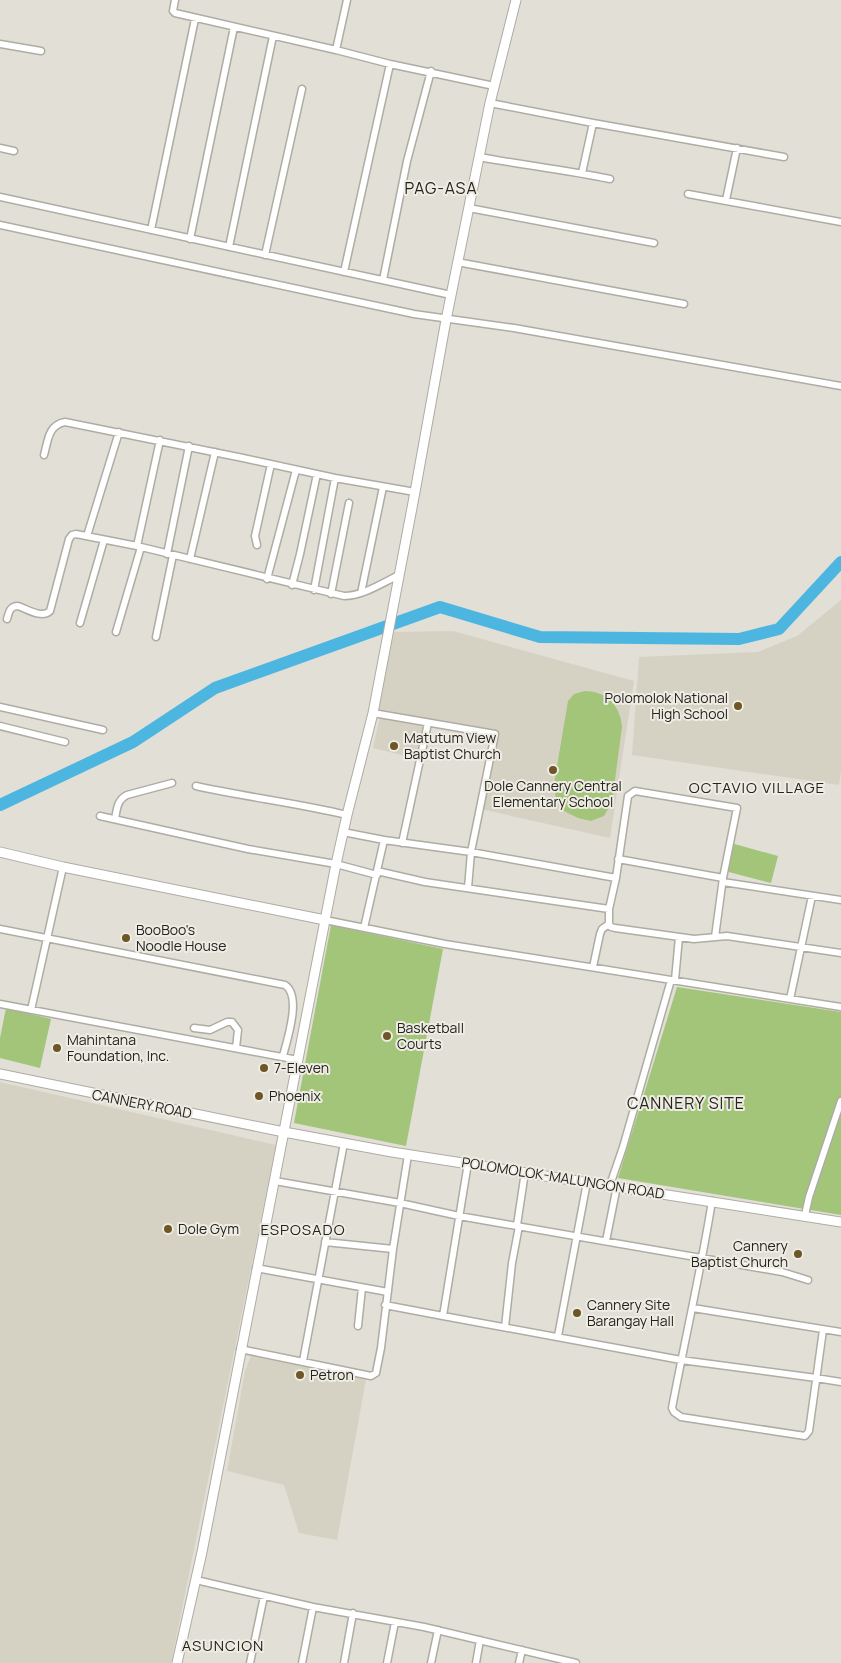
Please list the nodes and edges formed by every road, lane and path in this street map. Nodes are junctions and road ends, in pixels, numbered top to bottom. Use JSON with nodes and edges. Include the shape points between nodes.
{"nodes":[{"id":1,"x":175,"y":0,"type":"edge"},
{"id":2,"x":347,"y":0,"type":"edge"},
{"id":3,"x":516,"y":0,"type":"edge"},
{"id":4,"x":195,"y":18,"type":"junction"},
{"id":5,"x":234,"y":27,"type":"junction"},
{"id":6,"x":273,"y":36,"type":"junction"},
{"id":7,"x":0,"y":44,"type":"edge"},
{"id":8,"x":336,"y":50,"type":"junction"},
{"id":9,"x":41,"y":51,"type":"dead end"},
{"id":10,"x":390,"y":64,"type":"junction"},
{"id":11,"x":430,"y":71,"type":"junction"},
{"id":12,"x":494,"y":86,"type":"junction"},
{"id":13,"x":302,"y":89,"type":"dead end"},
{"id":14,"x":490,"y":103,"type":"junction"},
{"id":15,"x":593,"y":123,"type":"junction"},
{"id":16,"x":0,"y":148,"type":"edge"},
{"id":17,"x":737,"y":148,"type":"junction"},
{"id":18,"x":14,"y":151,"type":"dead end"},
{"id":19,"x":784,"y":156,"type":"dead end"},
{"id":20,"x":479,"y":157,"type":"junction"},
{"id":21,"x":582,"y":173,"type":"junction"},
{"id":22,"x":610,"y":179,"type":"dead end"},
{"id":23,"x":688,"y":194,"type":"dead end"},
{"id":24,"x":0,"y":197,"type":"edge"},
{"id":25,"x":726,"y":200,"type":"junction"},
{"id":26,"x":469,"y":208,"type":"junction"},
{"id":27,"x":841,"y":222,"type":"edge"},
{"id":28,"x":0,"y":225,"type":"edge"},
{"id":29,"x":152,"y":230,"type":"junction"},
{"id":30,"x":190,"y":239,"type":"junction"},
{"id":31,"x":654,"y":243,"type":"dead end"},
{"id":32,"x":229,"y":247,"type":"junction"},
{"id":33,"x":265,"y":255,"type":"junction"},
{"id":34,"x":457,"y":262,"type":"junction"},
{"id":35,"x":344,"y":272,"type":"junction"},
{"id":36,"x":383,"y":280,"type":"junction"},
{"id":37,"x":451,"y":295,"type":"junction"},
{"id":38,"x":684,"y":304,"type":"dead end"},
{"id":39,"x":446,"y":320,"type":"junction"},
{"id":40,"x":841,"y":386,"type":"edge"},
{"id":41,"x":119,"y":432,"type":"junction"},
{"id":42,"x":160,"y":440,"type":"junction"},
{"id":43,"x":190,"y":446,"type":"junction"},
{"id":44,"x":215,"y":452,"type":"junction"},
{"id":45,"x":44,"y":455,"type":"dead end"},
{"id":46,"x":271,"y":464,"type":"junction"},
{"id":47,"x":296,"y":470,"type":"junction"},
{"id":48,"x":316,"y":474,"type":"junction"},
{"id":49,"x":335,"y":478,"type":"junction"},
{"id":50,"x":383,"y":487,"type":"junction"},
{"id":51,"x":415,"y":492,"type":"junction"},
{"id":52,"x":349,"y":503,"type":"dead end"},
{"id":53,"x":87,"y":536,"type":"junction"},
{"id":54,"x":104,"y":540,"type":"junction"},
{"id":55,"x":257,"y":545,"type":"dead end"},
{"id":56,"x":139,"y":547,"type":"junction"},
{"id":57,"x":170,"y":555,"type":"junction"},
{"id":58,"x":190,"y":560,"type":"junction"},
{"id":59,"x":399,"y":575,"type":"junction"},
{"id":60,"x":267,"y":579,"type":"junction"},
{"id":61,"x":292,"y":585,"type":"junction"},
{"id":62,"x":314,"y":590,"type":"junction"},
{"id":63,"x":361,"y":593,"type":"junction"},
{"id":64,"x":331,"y":594,"type":"junction"},
{"id":65,"x":7,"y":619,"type":"dead end"},
{"id":66,"x":80,"y":622,"type":"dead end"},
{"id":67,"x":116,"y":632,"type":"dead end"},
{"id":68,"x":156,"y":637,"type":"dead end"},
{"id":69,"x":0,"y":707,"type":"edge"},
{"id":70,"x":373,"y":713,"type":"junction"},
{"id":71,"x":428,"y":723,"type":"junction"},
{"id":72,"x":0,"y":726,"type":"edge"},
{"id":73,"x":103,"y":730,"type":"dead end"},
{"id":74,"x":65,"y":742,"type":"dead end"},
{"id":75,"x":172,"y":783,"type":"dead end"},
{"id":76,"x":196,"y":786,"type":"dead end"},
{"id":77,"x":346,"y":815,"type":"junction"},
{"id":78,"x":100,"y":816,"type":"dead end"},
{"id":79,"x":115,"y":819,"type":"junction"},
{"id":80,"x":343,"y":832,"type":"junction"},
{"id":81,"x":384,"y":840,"type":"junction"},
{"id":82,"x":402,"y":843,"type":"junction"},
{"id":83,"x":0,"y":852,"type":"edge"},
{"id":84,"x":472,"y":852,"type":"junction"},
{"id":85,"x":618,"y":859,"type":"junction"},
{"id":86,"x":336,"y":864,"type":"junction"},
{"id":87,"x":63,"y":867,"type":"junction"},
{"id":88,"x":377,"y":873,"type":"junction"},
{"id":89,"x":616,"y":878,"type":"junction"},
{"id":90,"x":723,"y":880,"type":"junction"},
{"id":91,"x":468,"y":888,"type":"junction"},
{"id":92,"x":812,"y":896,"type":"junction"},
{"id":93,"x":841,"y":900,"type":"edge"},
{"id":94,"x":609,"y":910,"type":"junction"},
{"id":95,"x":325,"y":920,"type":"junction"},
{"id":96,"x":609,"y":924,"type":"junction"},
{"id":97,"x":364,"y":928,"type":"junction"},
{"id":98,"x":0,"y":929,"type":"edge"},
{"id":99,"x":715,"y":937,"type":"junction"},
{"id":100,"x":679,"y":938,"type":"junction"},
{"id":101,"x":47,"y":939,"type":"junction"},
{"id":102,"x":800,"y":947,"type":"junction"},
{"id":103,"x":841,"y":953,"type":"edge"},
{"id":104,"x":593,"y":967,"type":"junction"},
{"id":105,"x":673,"y":980,"type":"junction"},
{"id":106,"x":790,"y":999,"type":"junction"},
{"id":107,"x":0,"y":1004,"type":"edge"},
{"id":108,"x":841,"y":1007,"type":"edge"},
{"id":109,"x":31,"y":1010,"type":"junction"},
{"id":110,"x":194,"y":1028,"type":"dead end"},
{"id":111,"x":236,"y":1048,"type":"junction"},
{"id":112,"x":284,"y":1056,"type":"junction"},
{"id":113,"x":298,"y":1060,"type":"junction"},
{"id":114,"x":0,"y":1074,"type":"edge"},
{"id":115,"x":841,"y":1101,"type":"edge"},
{"id":116,"x":284,"y":1132,"type":"junction"},
{"id":117,"x":344,"y":1143,"type":"junction"},
{"id":118,"x":408,"y":1155,"type":"junction"},
{"id":119,"x":468,"y":1163,"type":"junction"},
{"id":120,"x":525,"y":1172,"type":"junction"},
{"id":121,"x":276,"y":1181,"type":"junction"},
{"id":122,"x":587,"y":1182,"type":"junction"},
{"id":123,"x":614,"y":1186,"type":"junction"},
{"id":124,"x":334,"y":1192,"type":"junction"},
{"id":125,"x":712,"y":1201,"type":"junction"},
{"id":126,"x":400,"y":1203,"type":"junction"},
{"id":127,"x":805,"y":1215,"type":"junction"},
{"id":128,"x":460,"y":1216,"type":"junction"},
{"id":129,"x":841,"y":1222,"type":"edge"},
{"id":130,"x":518,"y":1225,"type":"junction"},
{"id":131,"x":577,"y":1235,"type":"junction"},
{"id":132,"x":606,"y":1241,"type":"junction"},
{"id":133,"x":325,"y":1242,"type":"junction"},
{"id":134,"x":393,"y":1249,"type":"junction"},
{"id":135,"x":703,"y":1258,"type":"junction"},
{"id":136,"x":256,"y":1268,"type":"junction"},
{"id":137,"x":318,"y":1280,"type":"junction"},
{"id":138,"x":808,"y":1280,"type":"dead end"},
{"id":139,"x":362,"y":1288,"type":"junction"},
{"id":140,"x":388,"y":1292,"type":"junction"},
{"id":141,"x":386,"y":1305,"type":"junction"},
{"id":142,"x":693,"y":1308,"type":"junction"},
{"id":143,"x":443,"y":1316,"type":"junction"},
{"id":144,"x":358,"y":1326,"type":"dead end"},
{"id":145,"x":504,"y":1327,"type":"junction"},
{"id":146,"x":823,"y":1330,"type":"junction"},
{"id":147,"x":841,"y":1332,"type":"edge"},
{"id":148,"x":558,"y":1336,"type":"junction"},
{"id":149,"x":240,"y":1349,"type":"junction"},
{"id":150,"x":681,"y":1360,"type":"junction"},
{"id":151,"x":303,"y":1361,"type":"junction"},
{"id":152,"x":816,"y":1378,"type":"junction"},
{"id":153,"x":841,"y":1382,"type":"edge"},
{"id":154,"x":196,"y":1580,"type":"junction"},
{"id":155,"x":264,"y":1596,"type":"junction"},
{"id":156,"x":313,"y":1607,"type":"junction"},
{"id":157,"x":353,"y":1613,"type":"junction"},
{"id":158,"x":395,"y":1622,"type":"junction"},
{"id":159,"x":438,"y":1630,"type":"junction"},
{"id":160,"x":480,"y":1640,"type":"junction"},
{"id":161,"x":522,"y":1650,"type":"junction"},
{"id":162,"x":179,"y":1663,"type":"edge"},
{"id":163,"x":250,"y":1663,"type":"edge"},
{"id":164,"x":302,"y":1663,"type":"edge"},
{"id":165,"x":344,"y":1663,"type":"edge"},
{"id":166,"x":387,"y":1663,"type":"edge"},
{"id":167,"x":431,"y":1663,"type":"edge"},
{"id":168,"x":476,"y":1663,"type":"edge"},
{"id":169,"x":519,"y":1663,"type":"edge"},
{"id":170,"x":576,"y":1663,"type":"edge"}],
"edges":[{"from":1,"to":4,"type":"street","via":[[174,13]]},
{"from":2,"to":8,"type":"street"},
{"from":3,"to":12,"type":"street"},
{"from":4,"to":5,"type":"street"},
{"from":4,"to":29,"type":"street"},
{"from":5,"to":6,"type":"street"},
{"from":5,"to":30,"type":"street"},
{"from":6,"to":8,"type":"street"},
{"from":6,"to":32,"type":"street"},
{"from":7,"to":9,"type":"street"},
{"from":8,"to":10,"type":"street"},
{"from":10,"to":11,"type":"street"},
{"from":10,"to":35,"type":"street"},
{"from":11,"to":12,"type":"street"},
{"from":11,"to":36,"type":"street","via":[[407,161]]},
{"from":12,"to":14,"type":"street"},
{"from":13,"to":33,"type":"street"},
{"from":14,"to":15,"type":"street"},
{"from":14,"to":20,"type":"street"},
{"from":15,"to":17,"type":"street"},
{"from":15,"to":21,"type":"street"},
{"from":16,"to":18,"type":"street"},
{"from":17,"to":19,"type":"street"},
{"from":17,"to":25,"type":"street"},
{"from":20,"to":21,"type":"street"},
{"from":20,"to":26,"type":"street"},
{"from":21,"to":22,"type":"street"},
{"from":23,"to":25,"type":"street"},
{"from":24,"to":29,"type":"street"},
{"from":25,"to":27,"type":"street"},
{"from":26,"to":31,"type":"street"},
{"from":26,"to":34,"type":"street"},
{"from":28,"to":39,"type":"street"},
{"from":29,"to":30,"type":"street"},
{"from":30,"to":32,"type":"street"},
{"from":32,"to":33,"type":"street"},
{"from":33,"to":35,"type":"street"},
{"from":34,"to":37,"type":"street"},
{"from":34,"to":38,"type":"street"},
{"from":35,"to":36,"type":"street"},
{"from":36,"to":37,"type":"street"},
{"from":37,"to":39,"type":"street"},
{"from":39,"to":40,"type":"street","via":[[514,328]]},
{"from":39,"to":51,"type":"street"},
{"from":41,"to":42,"type":"street"},
{"from":41,"to":45,"type":"street","via":[[77,423],[59,423],[50,433]]},
{"from":41,"to":53,"type":"street"},
{"from":42,"to":43,"type":"street"},
{"from":42,"to":56,"type":"street"},
{"from":43,"to":44,"type":"street"},
{"from":43,"to":57,"type":"street"},
{"from":44,"to":46,"type":"street"},
{"from":44,"to":58,"type":"street"},
{"from":46,"to":47,"type":"street"},
{"from":46,"to":55,"type":"street","via":[[255,536]]},
{"from":47,"to":48,"type":"street"},
{"from":47,"to":60,"type":"street"},
{"from":48,"to":49,"type":"street"},
{"from":48,"to":61,"type":"street"},
{"from":49,"to":50,"type":"street"},
{"from":49,"to":62,"type":"street"},
{"from":50,"to":51,"type":"street"},
{"from":50,"to":63,"type":"street"},
{"from":51,"to":59,"type":"street"},
{"from":52,"to":64,"type":"street"},
{"from":53,"to":54,"type":"street"},
{"from":53,"to":65,"type":"street","via":[[76,534],[69,539],[53,606],[48,614],[14,606]]},
{"from":54,"to":56,"type":"street"},
{"from":54,"to":66,"type":"street"},
{"from":56,"to":57,"type":"street"},
{"from":56,"to":67,"type":"street"},
{"from":57,"to":58,"type":"street"},
{"from":57,"to":68,"type":"street"},
{"from":58,"to":60,"type":"street"},
{"from":59,"to":63,"type":"street"},
{"from":59,"to":70,"type":"street"},
{"from":60,"to":61,"type":"street"},
{"from":61,"to":62,"type":"street"},
{"from":62,"to":64,"type":"street"},
{"from":63,"to":64,"type":"street","via":[[352,596]]},
{"from":69,"to":73,"type":"street"},
{"from":70,"to":71,"type":"street"},
{"from":70,"to":77,"type":"street"},
{"from":71,"to":82,"type":"street"},
{"from":71,"to":84,"type":"street","via":[[495,734]]},
{"from":72,"to":74,"type":"street"},
{"from":75,"to":79,"type":"street","via":[[127,794],[119,802]]},
{"from":76,"to":77,"type":"street"},
{"from":77,"to":80,"type":"street"},
{"from":78,"to":79,"type":"street"},
{"from":79,"to":86,"type":"street","via":[[248,849]]},
{"from":80,"to":81,"type":"street"},
{"from":80,"to":86,"type":"street"},
{"from":81,"to":82,"type":"street"},
{"from":81,"to":88,"type":"street"},
{"from":82,"to":84,"type":"street"},
{"from":83,"to":87,"type":"street"},
{"from":84,"to":89,"type":"street"},
{"from":84,"to":91,"type":"street"},
{"from":85,"to":89,"type":"street"},
{"from":85,"to":90,"type":"street"},
{"from":85,"to":90,"type":"street","via":[[628,796],[632,791],[737,808]]},
{"from":86,"to":88,"type":"street"},
{"from":86,"to":95,"type":"street"},
{"from":87,"to":95,"type":"street"},
{"from":87,"to":101,"type":"street"},
{"from":88,"to":91,"type":"street"},
{"from":88,"to":97,"type":"street"},
{"from":89,"to":94,"type":"street"},
{"from":90,"to":92,"type":"street"},
{"from":90,"to":99,"type":"street"},
{"from":91,"to":94,"type":"street"},
{"from":92,"to":93,"type":"street"},
{"from":92,"to":102,"type":"street"},
{"from":94,"to":96,"type":"street"},
{"from":95,"to":97,"type":"street"},
{"from":95,"to":113,"type":"street"},
{"from":96,"to":100,"type":"street","via":[[615,928]]},
{"from":96,"to":104,"type":"street","via":[[600,934]]},
{"from":97,"to":104,"type":"street"},
{"from":98,"to":101,"type":"street"},
{"from":99,"to":100,"type":"street"},
{"from":99,"to":102,"type":"street"},
{"from":100,"to":105,"type":"street"},
{"from":101,"to":109,"type":"street"},
{"from":101,"to":112,"type":"street","via":[[285,985],[292,992],[293,1007]]},
{"from":102,"to":103,"type":"street"},
{"from":102,"to":106,"type":"street"},
{"from":104,"to":105,"type":"street"},
{"from":105,"to":106,"type":"street"},
{"from":105,"to":123,"type":"street"},
{"from":106,"to":108,"type":"street"},
{"from":107,"to":109,"type":"street"},
{"from":109,"to":111,"type":"street"},
{"from":110,"to":111,"type":"street","via":[[210,1030],[232,1022],[238,1030]]},
{"from":111,"to":112,"type":"street"},
{"from":112,"to":113,"type":"street"},
{"from":113,"to":116,"type":"street"},
{"from":114,"to":116,"type":"street","name":"CANNERY ROAD"},
{"from":115,"to":127,"type":"street","via":[[808,1197]]},
{"from":116,"to":117,"type":"street","name":"POLOMOLOK-MALUNGON ROAD"},
{"from":116,"to":121,"type":"street"},
{"from":117,"to":118,"type":"street","name":"POLOMOLOK-MALUNGON ROAD"},
{"from":117,"to":124,"type":"street"},
{"from":118,"to":119,"type":"street","name":"POLOMOLOK-MALUNGON ROAD"},
{"from":118,"to":126,"type":"street"},
{"from":119,"to":120,"type":"street","name":"POLOMOLOK-MALUNGON ROAD"},
{"from":119,"to":128,"type":"street"},
{"from":120,"to":122,"type":"street","name":"POLOMOLOK-MALUNGON ROAD"},
{"from":120,"to":130,"type":"street"},
{"from":121,"to":124,"type":"street"},
{"from":121,"to":136,"type":"street"},
{"from":122,"to":123,"type":"street","name":"POLOMOLOK-MALUNGON ROAD"},
{"from":122,"to":131,"type":"street"},
{"from":123,"to":125,"type":"street","name":"POLOMOLOK-MALUNGON ROAD"},
{"from":123,"to":132,"type":"street"},
{"from":124,"to":126,"type":"street"},
{"from":124,"to":133,"type":"street"},
{"from":125,"to":127,"type":"street","name":"POLOMOLOK-MALUNGON ROAD"},
{"from":125,"to":135,"type":"street"},
{"from":126,"to":128,"type":"street"},
{"from":126,"to":134,"type":"street"},
{"from":127,"to":129,"type":"street","name":"POLOMOLOK-MALUNGON ROAD"},
{"from":128,"to":130,"type":"street"},
{"from":128,"to":143,"type":"street"},
{"from":130,"to":131,"type":"street"},
{"from":130,"to":145,"type":"street"},
{"from":131,"to":132,"type":"street"},
{"from":131,"to":148,"type":"street"},
{"from":132,"to":135,"type":"street"},
{"from":133,"to":134,"type":"street"},
{"from":133,"to":137,"type":"street"},
{"from":134,"to":140,"type":"street"},
{"from":135,"to":138,"type":"street"},
{"from":135,"to":142,"type":"street"},
{"from":136,"to":137,"type":"street"},
{"from":136,"to":149,"type":"street"},
{"from":137,"to":139,"type":"street"},
{"from":137,"to":151,"type":"street"},
{"from":139,"to":140,"type":"street"},
{"from":139,"to":144,"type":"street"},
{"from":140,"to":141,"type":"street"},
{"from":141,"to":143,"type":"street"},
{"from":141,"to":151,"type":"street","via":[[374,1375]]},
{"from":142,"to":146,"type":"street"},
{"from":142,"to":150,"type":"street"},
{"from":143,"to":145,"type":"street"},
{"from":145,"to":148,"type":"street"},
{"from":146,"to":147,"type":"street"},
{"from":146,"to":152,"type":"street"},
{"from":148,"to":150,"type":"street"},
{"from":149,"to":151,"type":"street"},
{"from":149,"to":154,"type":"street"},
{"from":150,"to":152,"type":"street"},
{"from":150,"to":152,"type":"street","via":[[672,1408],[676,1415],[802,1436],[809,1431]]},
{"from":152,"to":153,"type":"street"},
{"from":154,"to":155,"type":"street"},
{"from":154,"to":162,"type":"street"},
{"from":155,"to":156,"type":"street"},
{"from":155,"to":163,"type":"street"},
{"from":156,"to":157,"type":"street"},
{"from":156,"to":164,"type":"street"},
{"from":157,"to":158,"type":"street"},
{"from":157,"to":165,"type":"street"},
{"from":158,"to":159,"type":"street"},
{"from":158,"to":166,"type":"street"},
{"from":159,"to":160,"type":"street"},
{"from":159,"to":167,"type":"street"},
{"from":160,"to":161,"type":"street"},
{"from":160,"to":168,"type":"street"},
{"from":161,"to":169,"type":"street"},
{"from":161,"to":170,"type":"street"}]}
